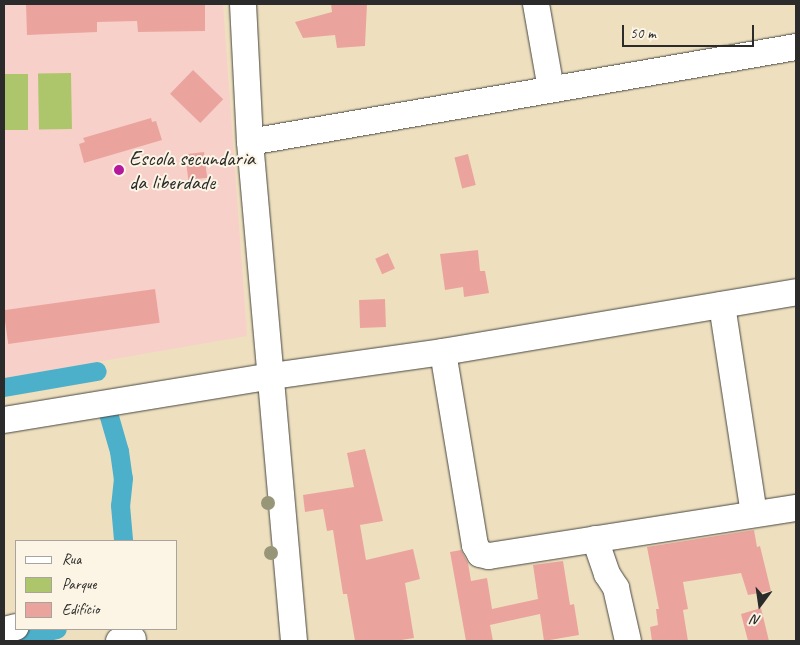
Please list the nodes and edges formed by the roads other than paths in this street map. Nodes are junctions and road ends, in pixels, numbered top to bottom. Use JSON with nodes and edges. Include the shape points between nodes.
{"nodes":[{"id":1,"x":243,"y":4,"type":"edge"},
{"id":2,"x":536,"y":4,"type":"edge"},
{"id":3,"x":796,"y":47,"type":"edge"},
{"id":4,"x":550,"y":89,"type":"junction"},
{"id":5,"x":250,"y":142,"type":"junction"},
{"id":6,"x":796,"y":292,"type":"edge"},
{"id":7,"x":722,"y":305,"type":"junction"},
{"id":8,"x":443,"y":352,"type":"junction"},
{"id":9,"x":272,"y":376,"type":"junction"},
{"id":10,"x":4,"y":420,"type":"edge"},
{"id":11,"x":796,"y":508,"type":"edge"},
{"id":12,"x":754,"y":514,"type":"junction"},
{"id":13,"x":595,"y":539,"type":"junction"},
{"id":14,"x":294,"y":641,"type":"edge"},
{"id":15,"x":628,"y":641,"type":"edge"}],
"edges":[{"from":1,"to":5,"type":"street"},
{"from":2,"to":4,"type":"street"},
{"from":3,"to":4,"type":"street"},
{"from":4,"to":5,"type":"street"},
{"from":5,"to":9,"type":"street"},
{"from":6,"to":7,"type":"street"},
{"from":7,"to":8,"type":"street"},
{"from":7,"to":12,"type":"street"},
{"from":8,"to":9,"type":"street"},
{"from":8,"to":13,"type":"street","via":[[475,545],[480,554],[489,556]]},
{"from":9,"to":10,"type":"street"},
{"from":9,"to":14,"type":"street"},
{"from":11,"to":12,"type":"street"},
{"from":12,"to":13,"type":"street"},
{"from":13,"to":15,"type":"street","via":[[607,574],[616,588]]}]}
